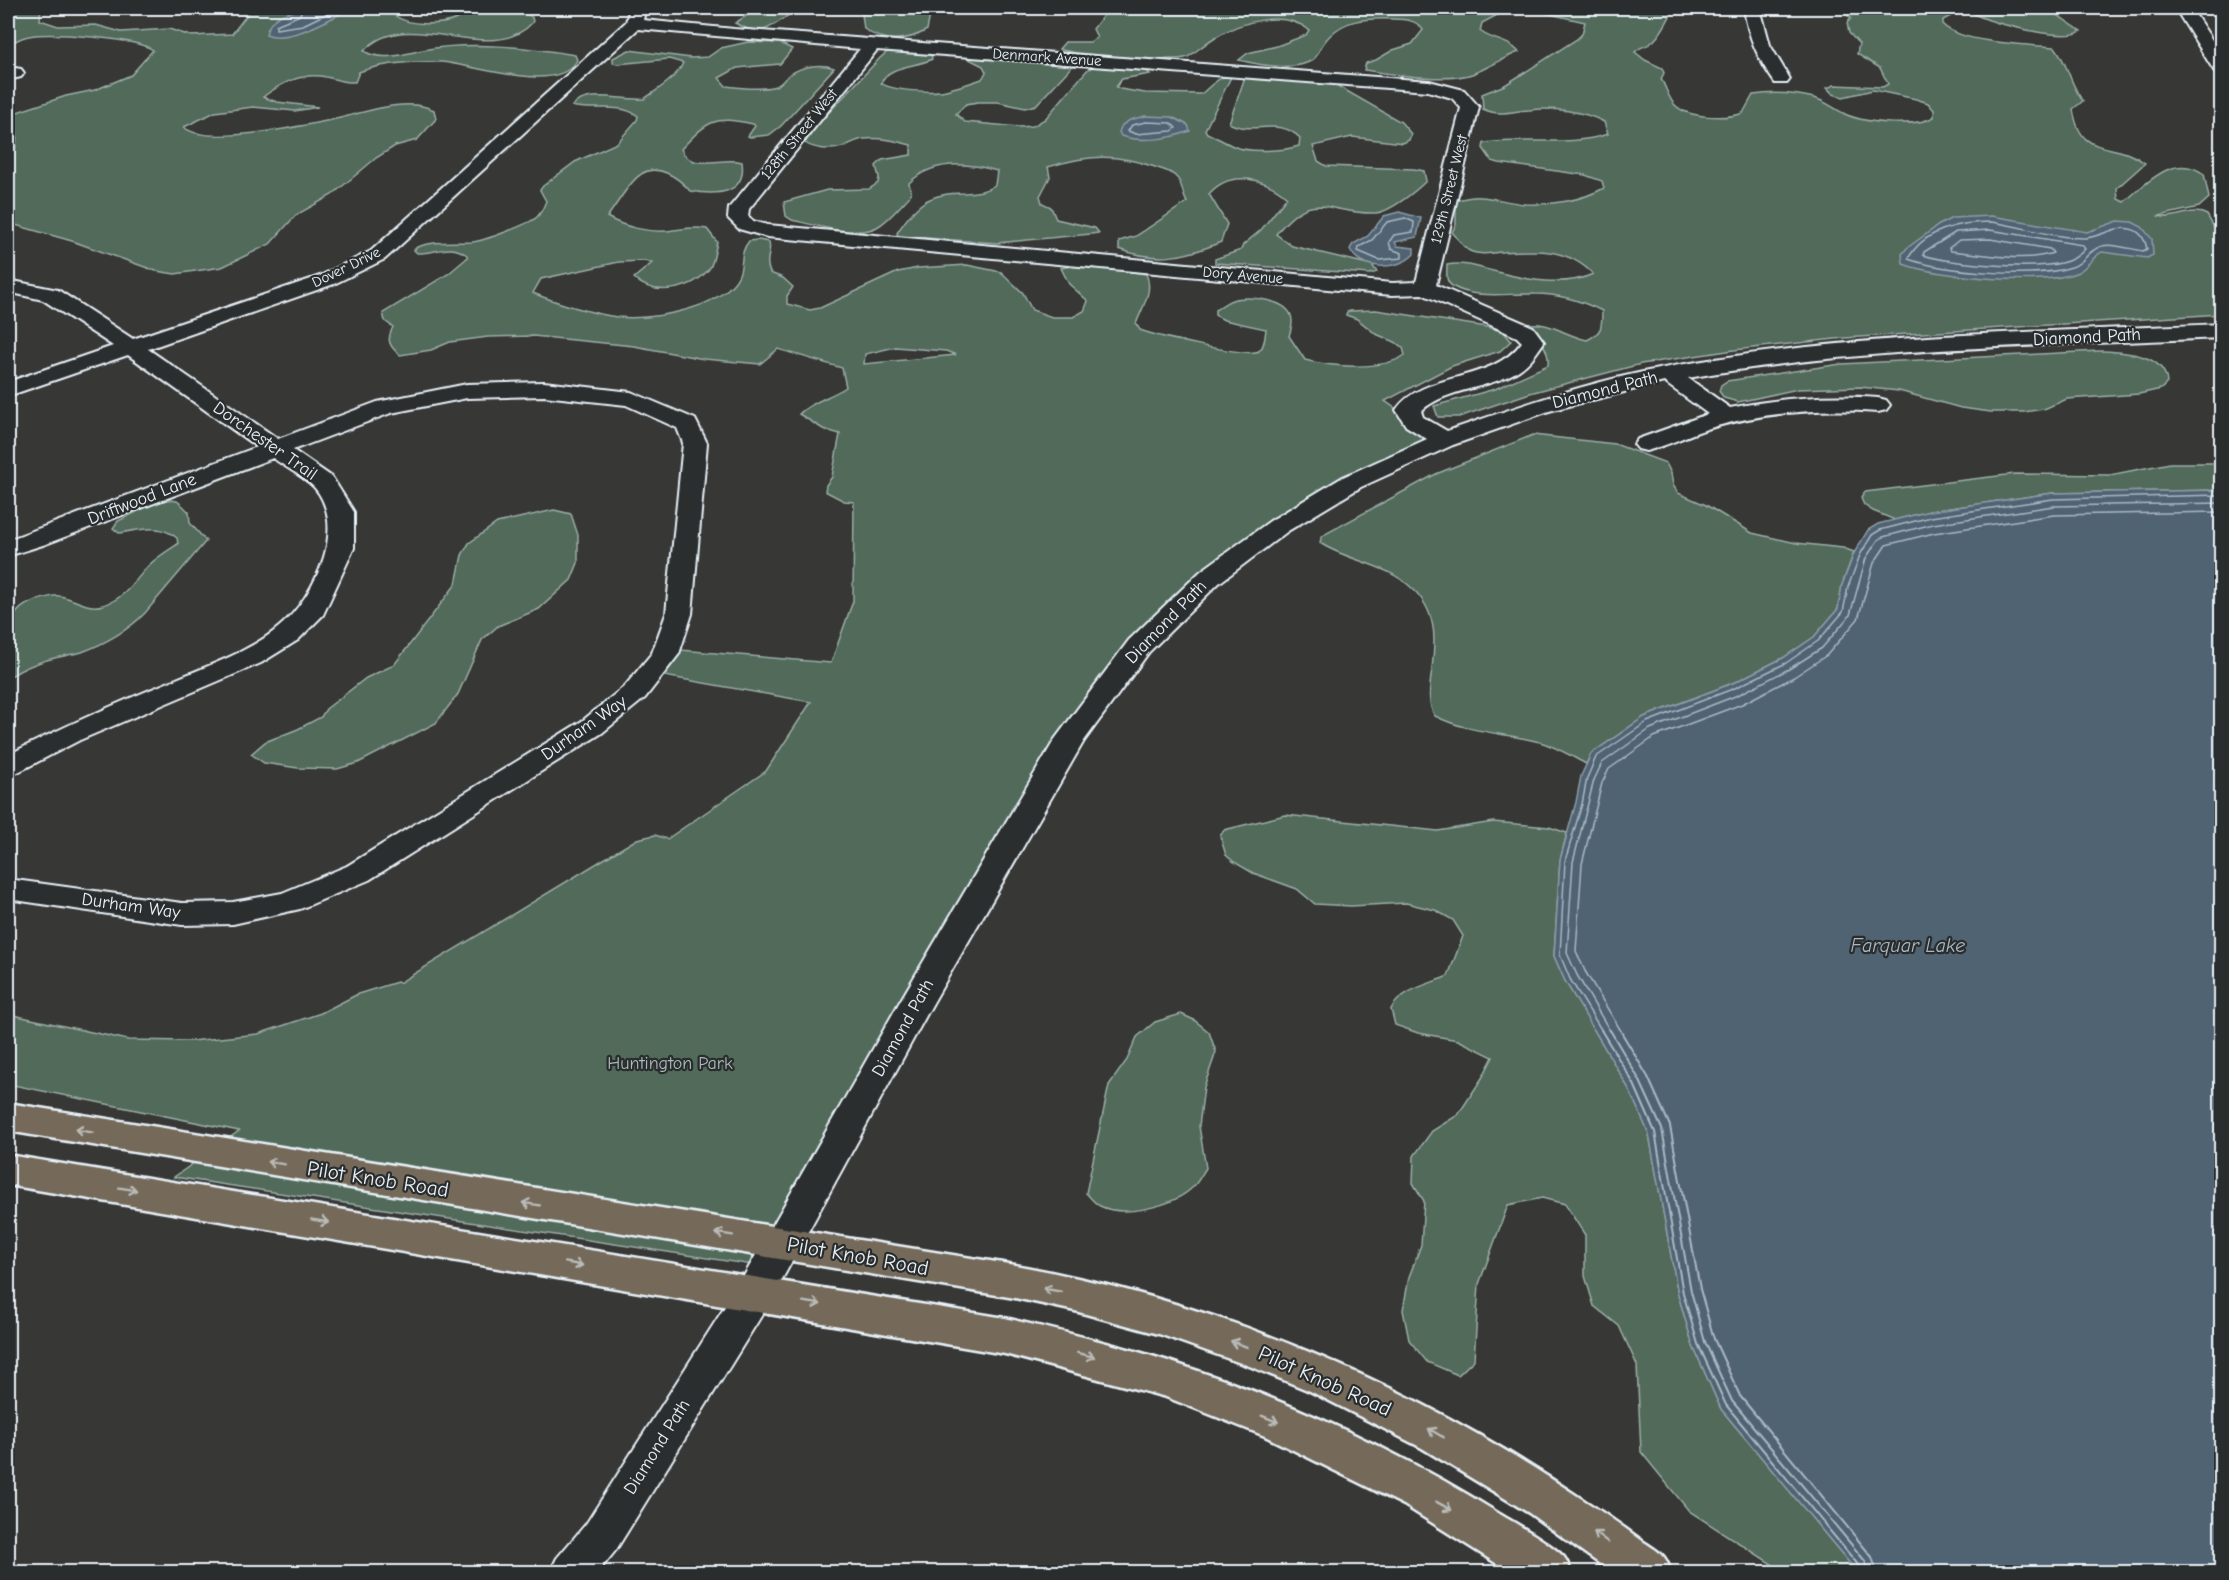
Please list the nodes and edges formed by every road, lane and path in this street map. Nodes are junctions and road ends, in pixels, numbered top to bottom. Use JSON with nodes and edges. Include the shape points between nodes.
{"nodes":[{"id":1,"x":1752,"y":8,"type":"edge"},
{"id":2,"x":2183,"y":8,"type":"edge"},
{"id":3,"x":635,"y":16,"type":"edge"},
{"id":4,"x":873,"y":44,"type":"junction"},
{"id":5,"x":2222,"y":70,"type":"edge"},
{"id":6,"x":1781,"y":79,"type":"dead end"},
{"id":7,"x":1458,"y":94,"type":"joint"},
{"id":8,"x":746,"y":225,"type":"joint"},
{"id":9,"x":8,"y":286,"type":"edge"},
{"id":10,"x":1425,"y":288,"type":"junction"},
{"id":11,"x":2222,"y":331,"type":"edge"},
{"id":12,"x":131,"y":347,"type":"junction"},
{"id":13,"x":1669,"y":375,"type":"junction"},
{"id":14,"x":8,"y":389,"type":"edge"},
{"id":15,"x":1878,"y":405,"type":"dead end"},
{"id":16,"x":1725,"y":416,"type":"junction"},
{"id":17,"x":1445,"y":440,"type":"junction"},
{"id":18,"x":1646,"y":444,"type":"dead end"},
{"id":19,"x":275,"y":448,"type":"junction"},
{"id":20,"x":8,"y":548,"type":"edge"},
{"id":21,"x":8,"y":766,"type":"edge"},
{"id":22,"x":8,"y":889,"type":"edge"},
{"id":23,"x":8,"y":1118,"type":"edge"},
{"id":24,"x":8,"y":1170,"type":"edge"},
{"id":25,"x":782,"y":1242,"type":"junction"},
{"id":26,"x":754,"y":1294,"type":"junction"},
{"id":27,"x":572,"y":1572,"type":"edge"},
{"id":28,"x":1547,"y":1572,"type":"edge"},
{"id":29,"x":1647,"y":1572,"type":"edge"}],
"edges":[{"from":1,"to":6,"type":"street","via":[[1762,50]]},
{"from":2,"to":5,"type":"street"},
{"from":3,"to":4,"type":"street","name":"Denmark Avenue"},
{"from":3,"to":12,"type":"street","name":"Dover Drive","via":[[378,255],[327,280]]},
{"from":4,"to":7,"type":"street","name":"Denmark Avenue","via":[[1429,86]]},
{"from":4,"to":8,"type":"street","name":"128th Street West","via":[[739,207],[738,218]]},
{"from":7,"to":10,"type":"street","name":"129th Street West","via":[[1470,107]]},
{"from":8,"to":10,"type":"street","name":"Dory Avenue","via":[[767,231],[1392,289]]},
{"from":9,"to":12,"type":"street","name":"Dorchester Trail","via":[[50,295]]},
{"from":10,"to":17,"type":"street","name":"Dory Avenue","via":[[1525,332],[1533,342],[1518,362],[1422,398],[1408,410],[1414,421]]},
{"from":11,"to":13,"type":"street","name":"Diamond Path","via":[[1861,348],[1750,360]]},
{"from":12,"to":14,"type":"street","name":"Dover Drive"},
{"from":12,"to":19,"type":"street","name":"Dorchester Trail"},
{"from":13,"to":16,"type":"street"},
{"from":13,"to":17,"type":"street","name":"Diamond Path","via":[[1541,406]]},
{"from":15,"to":16,"type":"street","via":[[1823,402]]},
{"from":16,"to":18,"type":"street","via":[[1689,425]]},
{"from":17,"to":25,"type":"street","name":"Diamond Path","via":[[1353,482],[1279,526],[1210,576],[1139,646],[1070,739]]},
{"from":19,"to":20,"type":"street","name":"Driftwood Lane"},
{"from":19,"to":21,"type":"street","name":"Dorchester Trail","via":[[323,482],[341,512],[341,548],[314,609],[288,634],[251,657],[70,734]]},
{"from":19,"to":22,"type":"street","name":"Durham Way","via":[[385,407],[467,391],[544,389],[631,399],[687,424],[695,443],[679,614],[665,654],[635,692],[592,727],[358,873],[289,902],[233,913],[182,914]]},
{"from":25,"to":23,"type":"main road","name":"Pilot Knob Road","one_way":true},
{"from":24,"to":26,"type":"main road","one_way":true},
{"from":25,"to":26,"type":"street","name":"Diamond Path"},
{"from":29,"to":25,"type":"main road","name":"Pilot Knob Road","one_way":true,"via":[[1534,1491],[1428,1429],[1244,1345],[1071,1293]]},
{"from":26,"to":27,"type":"street","name":"Diamond Path","via":[[601,1537]]},
{"from":26,"to":28,"type":"main road","one_way":true,"via":[[1005,1336],[1114,1362],[1190,1386],[1304,1434],[1394,1478],[1457,1513]]}]}
